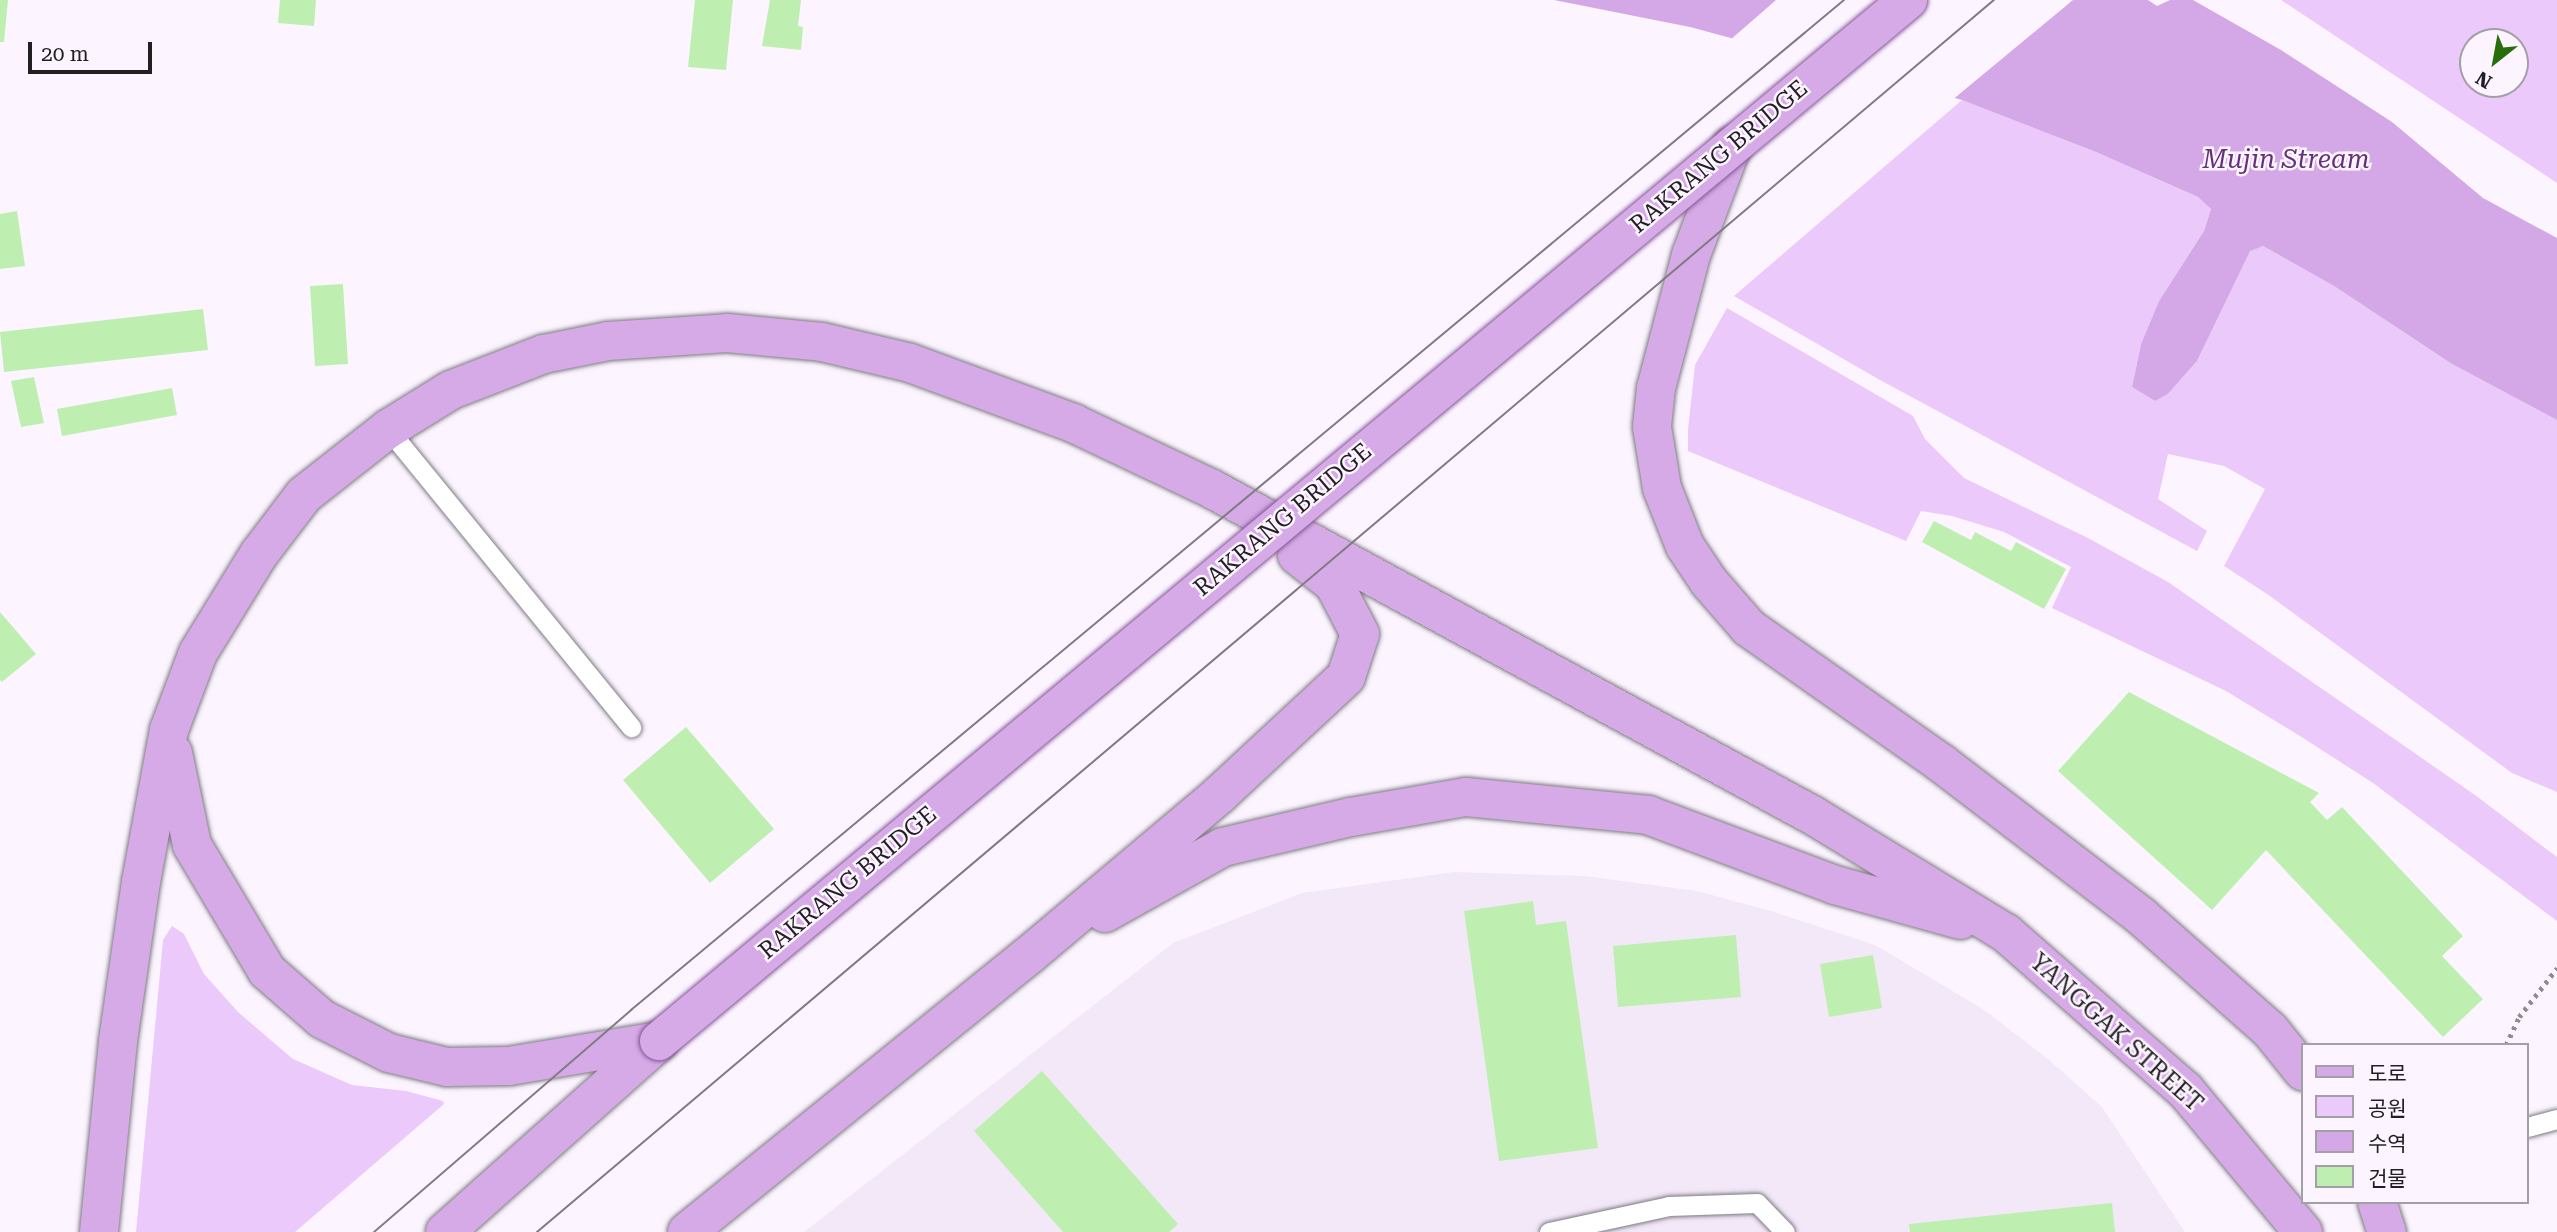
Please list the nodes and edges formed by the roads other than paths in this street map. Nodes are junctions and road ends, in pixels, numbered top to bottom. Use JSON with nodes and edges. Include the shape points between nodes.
{"nodes":[{"id":1,"x":1908,"y":0,"type":"edge"},
{"id":2,"x":1732,"y":146,"type":"junction"},
{"id":3,"x":388,"y":429,"type":"junction"},
{"id":4,"x":1212,"y":489,"type":"junction"},
{"id":5,"x":631,"y":727,"type":"dead end"},
{"id":6,"x":169,"y":730,"type":"junction"},
{"id":7,"x":2006,"y":933,"type":"junction"},
{"id":8,"x":1028,"y":956,"type":"junction"},
{"id":9,"x":659,"y":1041,"type":"junction"},
{"id":10,"x":2302,"y":1070,"type":"edge"},
{"id":11,"x":2557,"y":1119,"type":"edge"},
{"id":12,"x":2529,"y":1126,"type":"edge"},
{"id":13,"x":99,"y":1232,"type":"edge"},
{"id":14,"x":445,"y":1232,"type":"edge"},
{"id":15,"x":687,"y":1232,"type":"edge"},
{"id":16,"x":1549,"y":1232,"type":"edge"},
{"id":17,"x":1785,"y":1232,"type":"edge"},
{"id":18,"x":2303,"y":1232,"type":"edge"}],
"edges":[{"from":1,"to":2,"type":"main road","name":"RAKRANG BRIDGE","bridge":true},
{"from":2,"to":9,"type":"main road","name":"RAKRANG BRIDGE","bridge":true},
{"from":2,"to":10,"type":"main road","via":[[1692,255],[1656,388],[1653,427],[1662,488],[1685,546],[1749,628],[1941,763],[2141,916],[2270,1030]]},
{"from":3,"to":4,"type":"main road","via":[[451,390],[544,354],[608,341],[727,333],[822,342],[910,363],[1073,423]]},
{"from":3,"to":5,"type":"lane"},
{"from":3,"to":6,"type":"main road","via":[[304,495],[259,554],[198,653]]},
{"from":4,"to":7,"type":"main road","name":"YANGGAK STREET","via":[[1814,816]]},
{"from":4,"to":8,"type":"main road","via":[[1334,584],[1360,634],[1346,677],[1219,795]]},
{"from":6,"to":9,"type":"main road","via":[[192,845],[267,971],[322,1019],[389,1053],[447,1067],[509,1066]]},
{"from":6,"to":13,"type":"main road","via":[[118,1041]]},
{"from":7,"to":8,"type":"main road","via":[[1835,885],[1648,815],[1466,797],[1350,817],[1223,847]]},
{"from":7,"to":18,"type":"main road","name":"YANGGAK STREET","via":[[2185,1090]]},
{"from":8,"to":15,"type":"main road"},
{"from":9,"to":14,"type":"main road","name":"RAKRANG BRIDGE"},
{"from":11,"to":12,"type":"lane"},
{"from":16,"to":17,"type":"lane","via":[[1669,1206],[1757,1203]]}]}
